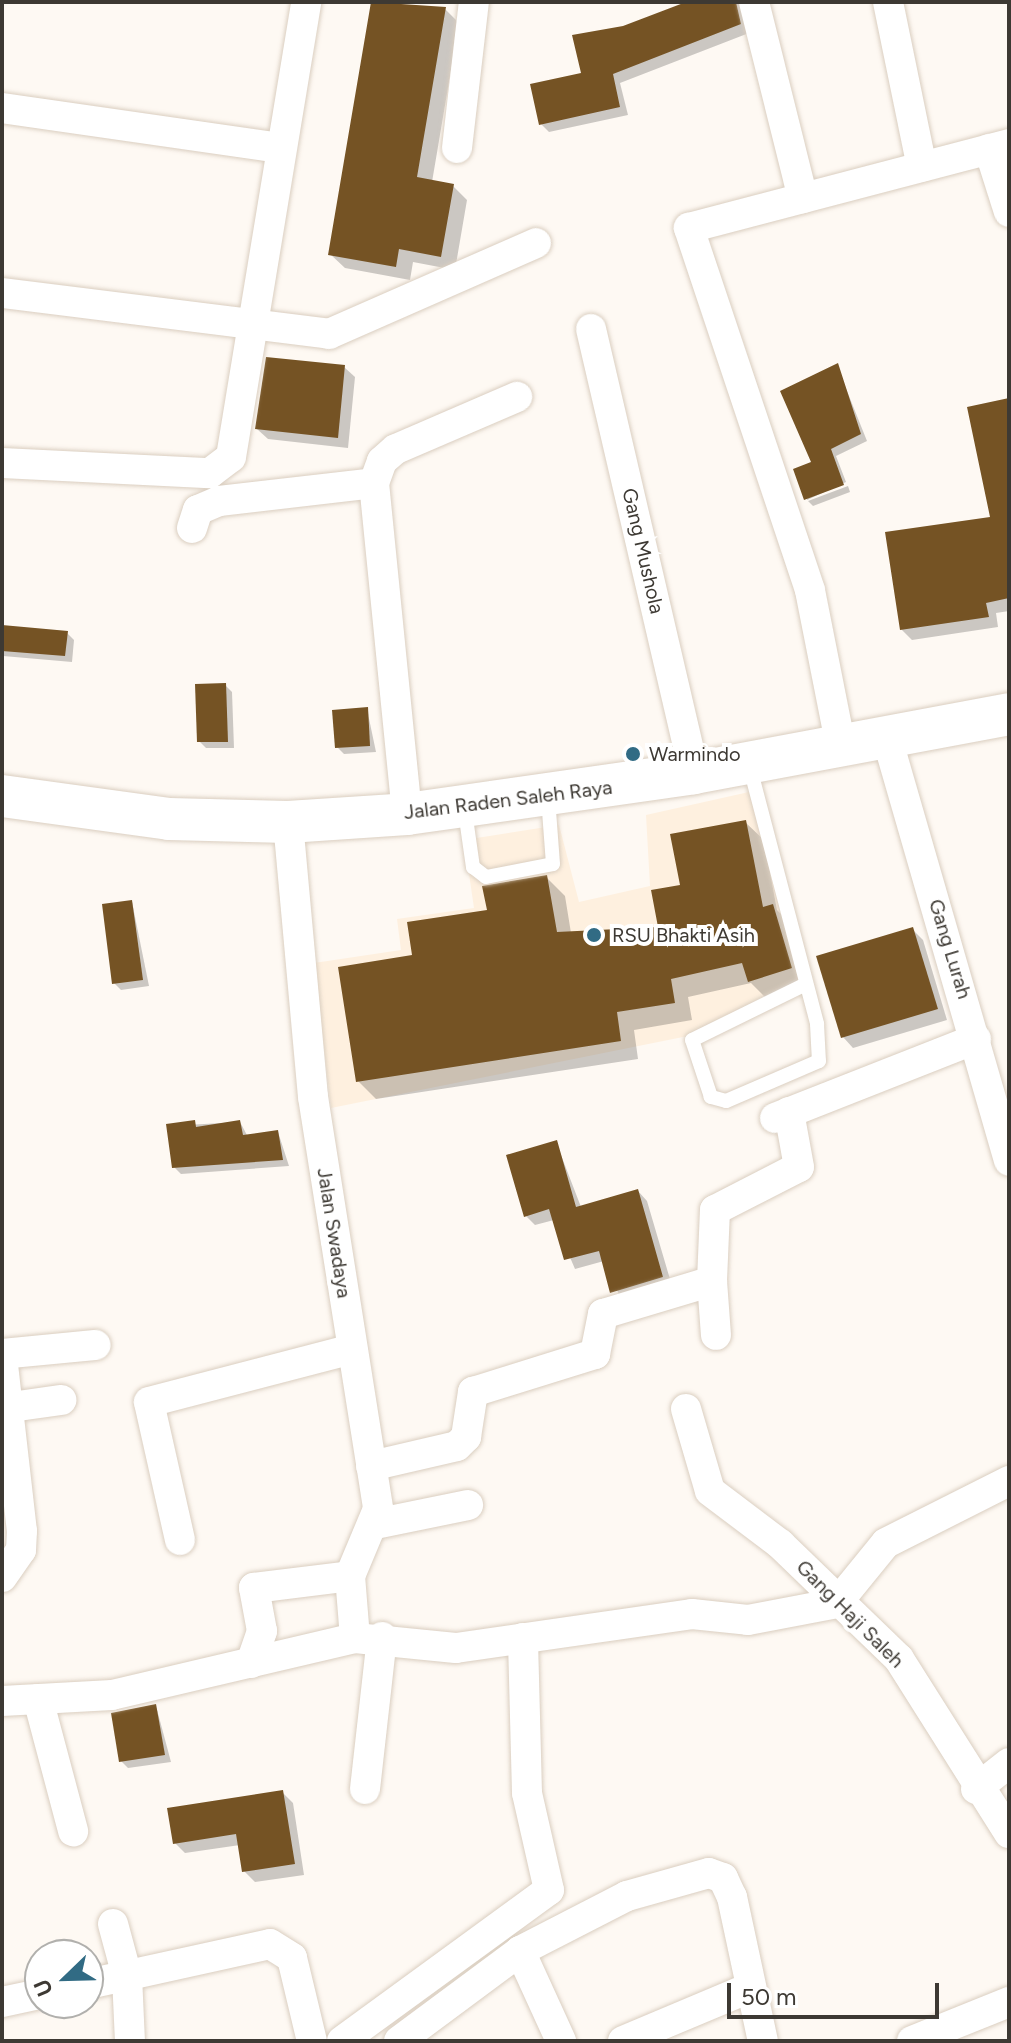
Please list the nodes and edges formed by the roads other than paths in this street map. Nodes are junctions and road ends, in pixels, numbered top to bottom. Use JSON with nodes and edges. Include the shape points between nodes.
{"nodes":[{"id":1,"x":306,"y":2,"type":"edge"},
{"id":2,"x":474,"y":2,"type":"edge"},
{"id":3,"x":754,"y":2,"type":"edge"},
{"id":4,"x":888,"y":2,"type":"edge"},
{"id":5,"x":2,"y":108,"type":"edge"},
{"id":6,"x":999,"y":147,"type":"edge"},
{"id":7,"x":280,"y":148,"type":"junction"},
{"id":8,"x":457,"y":148,"type":"dead end"},
{"id":9,"x":922,"y":167,"type":"junction"},
{"id":10,"x":803,"y":198,"type":"junction"},
{"id":11,"x":1009,"y":212,"type":"edge"},
{"id":12,"x":536,"y":243,"type":"dead end"},
{"id":13,"x":2,"y":293,"type":"edge"},
{"id":14,"x":250,"y":325,"type":"junction"},
{"id":15,"x":591,"y":329,"type":"dead end"},
{"id":16,"x":517,"y":397,"type":"dead end"},
{"id":17,"x":2,"y":463,"type":"edge"},
{"id":18,"x":374,"y":483,"type":"junction"},
{"id":19,"x":192,"y":528,"type":"dead end"},
{"id":20,"x":1009,"y":714,"type":"edge"},
{"id":21,"x":887,"y":738,"type":"junction"},
{"id":22,"x":841,"y":747,"type":"junction"},
{"id":23,"x":748,"y":764,"type":"junction"},
{"id":24,"x":694,"y":773,"type":"junction"},
{"id":25,"x":2,"y":796,"type":"edge"},
{"id":26,"x":548,"y":797,"type":"junction"},
{"id":27,"x":465,"y":808,"type":"junction"},
{"id":28,"x":407,"y":814,"type":"junction"},
{"id":29,"x":288,"y":822,"type":"junction"},
{"id":30,"x":806,"y":984,"type":"junction"},
{"id":31,"x":976,"y":1039,"type":"junction"},
{"id":32,"x":1009,"y":1161,"type":"edge"},
{"id":33,"x":712,"y":1281,"type":"junction"},
{"id":34,"x":716,"y":1335,"type":"dead end"},
{"id":35,"x":96,"y":1345,"type":"dead end"},
{"id":36,"x":352,"y":1349,"type":"junction"},
{"id":37,"x":2,"y":1355,"type":"edge"},
{"id":38,"x":61,"y":1400,"type":"dead end"},
{"id":39,"x":4,"y":1408,"type":"junction"},
{"id":40,"x":686,"y":1409,"type":"dead end"},
{"id":41,"x":371,"y":1466,"type":"junction"},
{"id":42,"x":1009,"y":1481,"type":"edge"},
{"id":43,"x":468,"y":1505,"type":"dead end"},
{"id":44,"x":375,"y":1524,"type":"junction"},
{"id":45,"x":180,"y":1540,"type":"dead end"},
{"id":46,"x":350,"y":1576,"type":"junction"},
{"id":47,"x":2,"y":1577,"type":"edge"},
{"id":48,"x":837,"y":1603,"type":"junction"},
{"id":49,"x":368,"y":1638,"type":"junction"},
{"id":50,"x":523,"y":1638,"type":"junction"},
{"id":51,"x":251,"y":1663,"type":"junction"},
{"id":52,"x":38,"y":1699,"type":"junction"},
{"id":53,"x":2,"y":1701,"type":"edge"},
{"id":54,"x":1009,"y":1763,"type":"edge"},
{"id":55,"x":365,"y":1789,"type":"dead end"},
{"id":56,"x":976,"y":1789,"type":"junction"},
{"id":57,"x":73,"y":1831,"type":"dead end"},
{"id":58,"x":1009,"y":1833,"type":"edge"},
{"id":59,"x":113,"y":1924,"type":"dead end"},
{"id":60,"x":520,"y":1951,"type":"junction"},
{"id":61,"x":127,"y":1976,"type":"junction"},
{"id":62,"x":104,"y":1981,"type":"edge"},
{"id":63,"x":747,"y":1989,"type":"junction"},
{"id":64,"x":24,"y":1997,"type":"edge"},
{"id":65,"x":2,"y":2002,"type":"edge"},
{"id":66,"x":1009,"y":2002,"type":"edge"},
{"id":67,"x":403,"y":2040,"type":"edge"},
{"id":68,"x":130,"y":2041,"type":"edge"},
{"id":69,"x":312,"y":2041,"type":"edge"},
{"id":70,"x":342,"y":2041,"type":"edge"},
{"id":71,"x":561,"y":2041,"type":"edge"},
{"id":72,"x":623,"y":2041,"type":"edge"},
{"id":73,"x":763,"y":2041,"type":"edge"},
{"id":74,"x":912,"y":2041,"type":"edge"}],
"edges":[{"from":1,"to":7,"type":"street"},
{"from":2,"to":8,"type":"street"},
{"from":3,"to":10,"type":"street"},
{"from":4,"to":9,"type":"street"},
{"from":5,"to":7,"type":"street"},
{"from":6,"to":9,"type":"street"},
{"from":6,"to":11,"type":"street"},
{"from":7,"to":14,"type":"street"},
{"from":9,"to":10,"type":"street"},
{"from":10,"to":22,"type":"street","via":[[689,228],[810,590]]},
{"from":12,"to":14,"type":"street","via":[[345,330]]},
{"from":13,"to":14,"type":"street"},
{"from":14,"to":17,"type":"street","via":[[231,457],[210,473]]},
{"from":15,"to":24,"type":"street","name":"Gang Mushola"},
{"from":16,"to":18,"type":"street","via":[[396,449],[382,461]]},
{"from":18,"to":19,"type":"street","via":[[219,501],[198,510]]},
{"from":18,"to":28,"type":"street"},
{"from":20,"to":21,"type":"main road","name":"Jalan Raden Saleh Raya"},
{"from":21,"to":22,"type":"main road","name":"Jalan Raden Saleh Raya"},
{"from":21,"to":31,"type":"street","name":"Gang Lurah"},
{"from":22,"to":23,"type":"main road","name":"Jalan Raden Saleh Raya"},
{"from":23,"to":24,"type":"main road","name":"Jalan Raden Saleh Raya"},
{"from":23,"to":30,"type":"lane"},
{"from":24,"to":26,"type":"main road","name":"Jalan Raden Saleh Raya"},
{"from":25,"to":29,"type":"main road","name":"Jalan Raden Saleh Raya","via":[[169,819]]},
{"from":26,"to":27,"type":"main road","name":"Jalan Raden Saleh Raya"},
{"from":26,"to":27,"type":"lane","via":[[553,864],[486,877],[473,867]]},
{"from":27,"to":28,"type":"main road","name":"Jalan Raden Saleh Raya"},
{"from":28,"to":29,"type":"main road","name":"Jalan Raden Saleh Raya"},
{"from":29,"to":36,"type":"street","name":"Jalan Swadaya","via":[[313,1097]]},
{"from":30,"to":30,"type":"lane","via":[[819,1061],[726,1101],[711,1097],[692,1040]]},
{"from":31,"to":32,"type":"street","name":"Gang Lurah"},
{"from":31,"to":33,"type":"street","via":[[782,1115],[799,1167],[715,1210]]},
{"from":33,"to":34,"type":"street"},
{"from":33,"to":41,"type":"street","via":[[603,1314],[595,1354],[473,1392],[466,1437],[457,1446]]},
{"from":35,"to":37,"type":"street"},
{"from":36,"to":41,"type":"street","name":"Jalan Swadaya"},
{"from":36,"to":45,"type":"street","via":[[149,1402]]},
{"from":37,"to":39,"type":"street"},
{"from":38,"to":39,"type":"street"},
{"from":39,"to":47,"type":"street","via":[[22,1531],[21,1550]]},
{"from":40,"to":48,"type":"street","name":"Gang Haji Saleh","via":[[710,1491],[780,1544]]},
{"from":41,"to":44,"type":"street","name":"Jalan Swadaya"},
{"from":42,"to":48,"type":"street","via":[[886,1543]]},
{"from":43,"to":44,"type":"street"},
{"from":44,"to":46,"type":"street","name":"Jalan Swadaya"},
{"from":46,"to":49,"type":"street"},
{"from":46,"to":51,"type":"street","via":[[254,1588],[262,1631]]},
{"from":48,"to":50,"type":"street","via":[[748,1620],[692,1614]]},
{"from":48,"to":56,"type":"street","name":"Gang Haji Saleh","via":[[899,1659]]},
{"from":49,"to":50,"type":"street","via":[[456,1648]]},
{"from":49,"to":51,"type":"street"},
{"from":49,"to":55,"type":"street"},
{"from":50,"to":70,"type":"street","via":[[525,1778],[549,1890]]},
{"from":51,"to":52,"type":"street","via":[[112,1695]]},
{"from":52,"to":53,"type":"street"},
{"from":52,"to":57,"type":"street"},
{"from":54,"to":56,"type":"street"},
{"from":56,"to":58,"type":"street","name":"Gang Haji Saleh"},
{"from":59,"to":61,"type":"street"},
{"from":60,"to":63,"type":"street","via":[[627,1896],[709,1873],[723,1878],[732,1897]]},
{"from":60,"to":67,"type":"street"},
{"from":60,"to":71,"type":"street"},
{"from":61,"to":62,"type":"street"},
{"from":61,"to":68,"type":"street"},
{"from":61,"to":69,"type":"street","via":[[270,1944],[292,1958]]},
{"from":63,"to":72,"type":"street"},
{"from":63,"to":73,"type":"street"},
{"from":64,"to":65,"type":"street"},
{"from":66,"to":74,"type":"street"}]}
